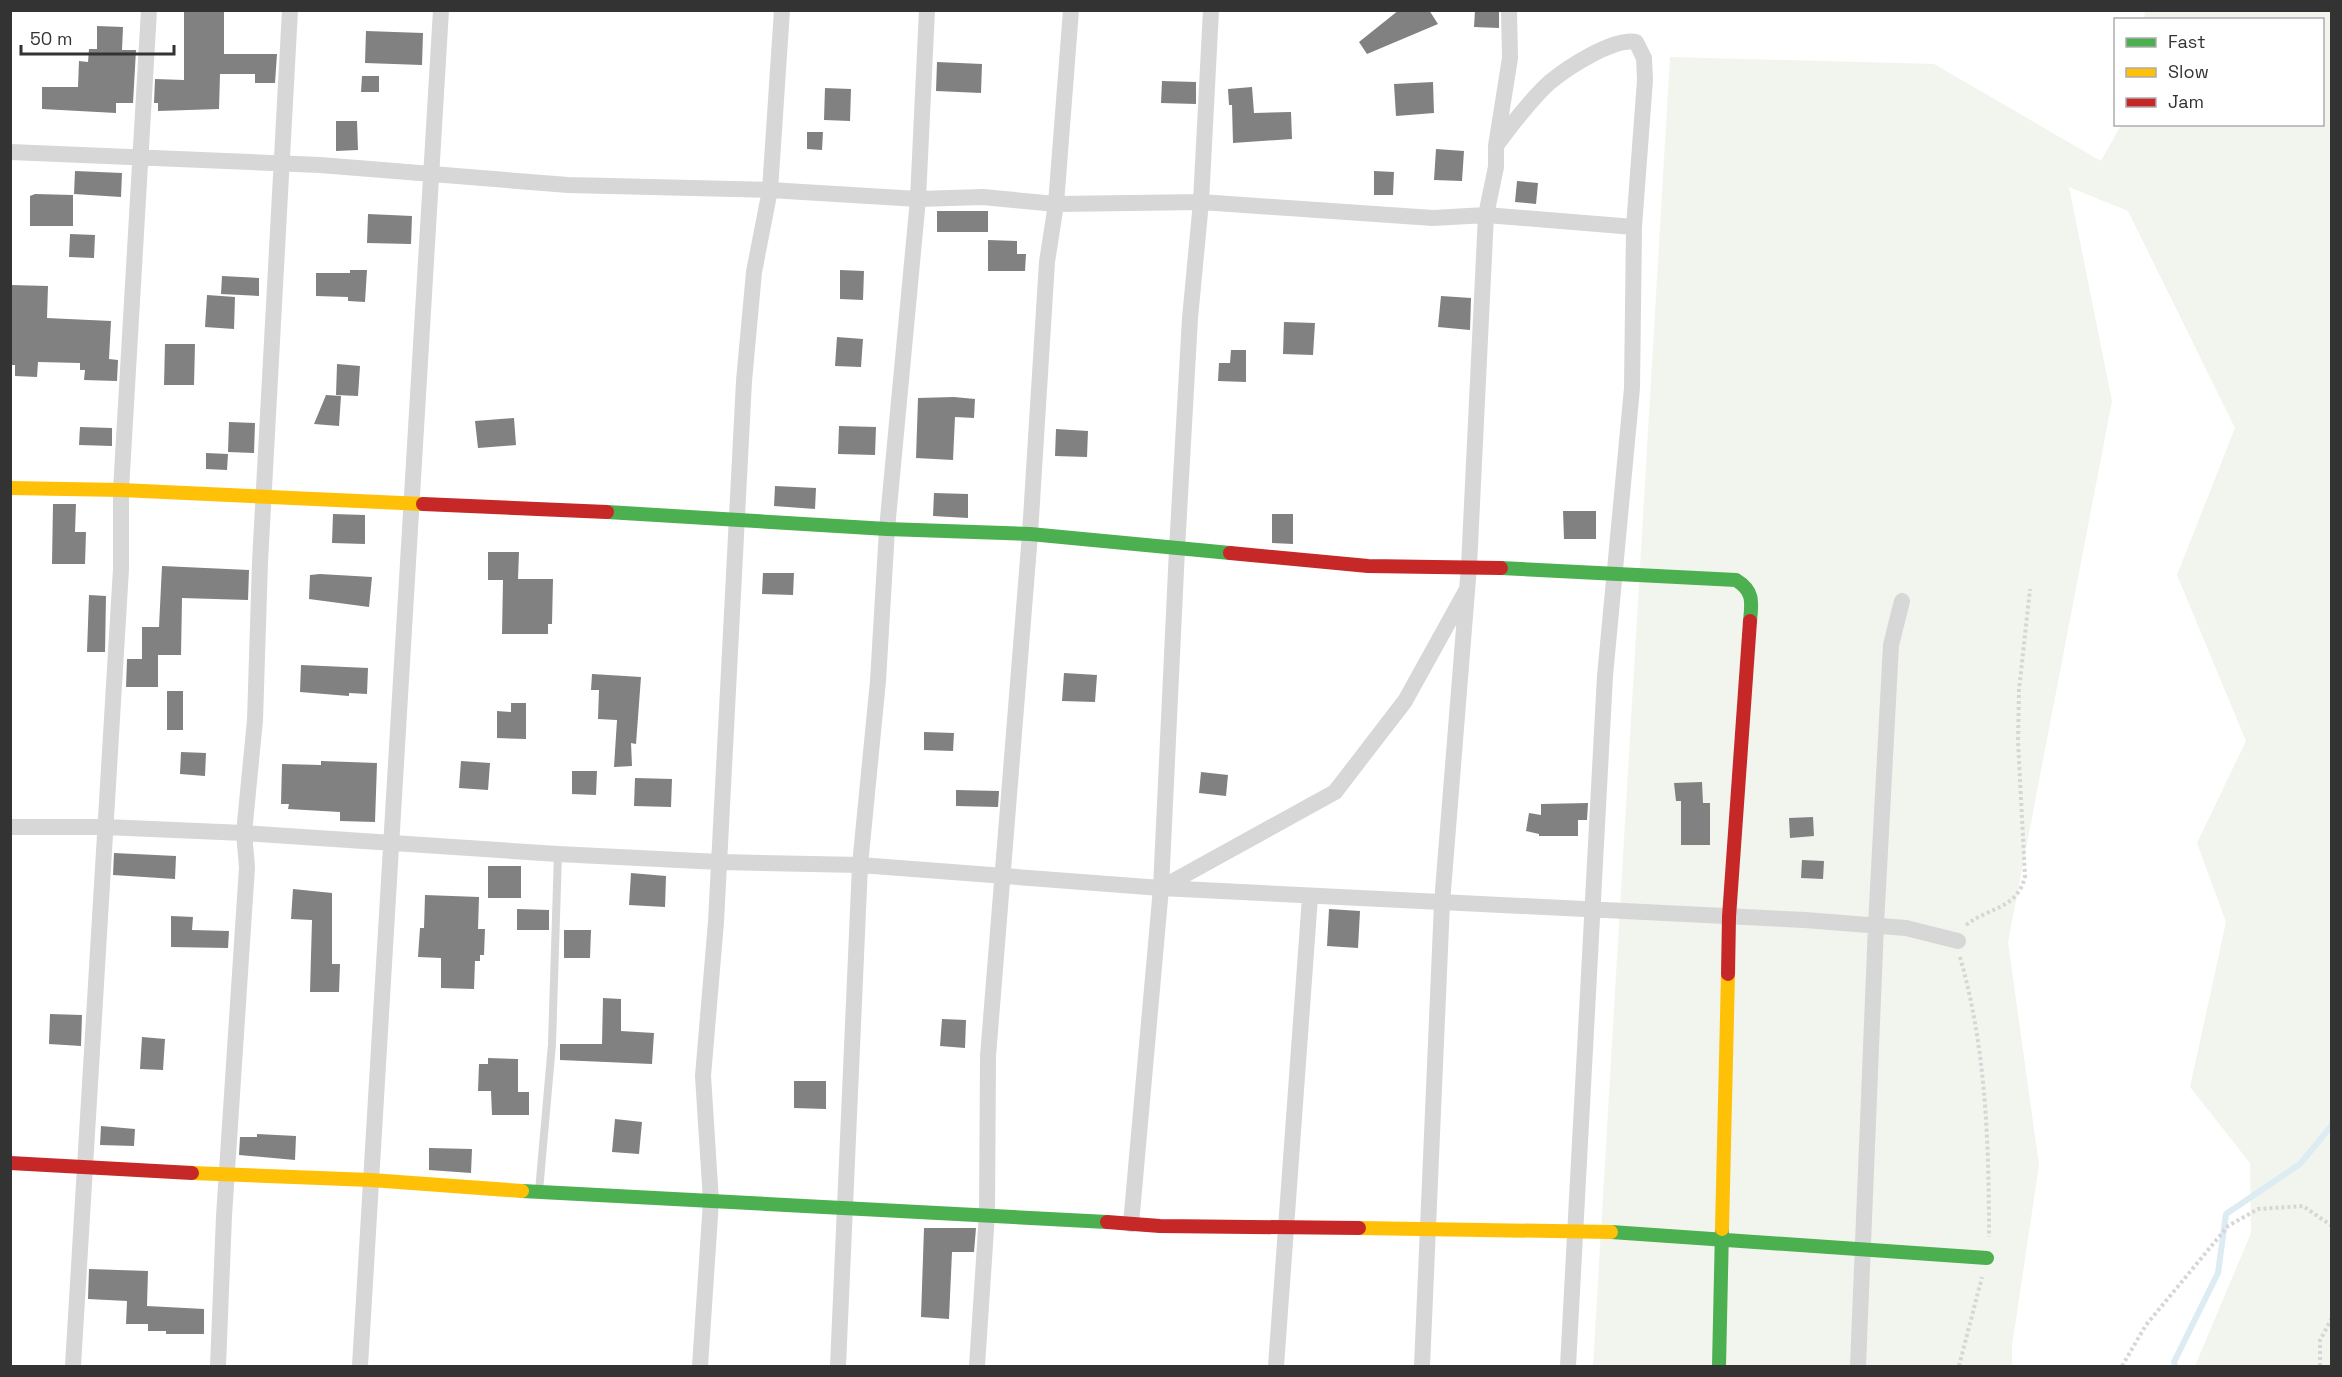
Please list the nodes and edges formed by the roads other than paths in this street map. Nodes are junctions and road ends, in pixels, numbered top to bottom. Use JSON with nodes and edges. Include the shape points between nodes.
{"nodes":[{"id":1,"x":149,"y":10,"type":"edge"},
{"id":2,"x":290,"y":10,"type":"edge"},
{"id":3,"x":441,"y":10,"type":"edge"},
{"id":4,"x":782,"y":10,"type":"edge"},
{"id":5,"x":927,"y":10,"type":"edge"},
{"id":6,"x":1071,"y":10,"type":"edge"},
{"id":7,"x":1210,"y":10,"type":"edge"},
{"id":8,"x":1509,"y":10,"type":"edge"},
{"id":9,"x":1496,"y":146,"type":"junction"},
{"id":10,"x":10,"y":152,"type":"edge"},
{"id":11,"x":141,"y":158,"type":"junction"},
{"id":12,"x":280,"y":164,"type":"junction"},
{"id":13,"x":430,"y":174,"type":"junction"},
{"id":14,"x":770,"y":190,"type":"junction"},
{"id":15,"x":918,"y":199,"type":"junction"},
{"id":16,"x":1201,"y":202,"type":"junction"},
{"id":17,"x":1056,"y":204,"type":"junction"},
{"id":18,"x":1486,"y":215,"type":"junction"},
{"id":19,"x":1634,"y":227,"type":"junction"},
{"id":20,"x":10,"y":488,"type":"edge"},
{"id":21,"x":122,"y":490,"type":"junction"},
{"id":22,"x":264,"y":496,"type":"junction"},
{"id":23,"x":413,"y":504,"type":"junction"},
{"id":24,"x":737,"y":518,"type":"junction"},
{"id":25,"x":886,"y":529,"type":"junction"},
{"id":26,"x":1030,"y":534,"type":"junction"},
{"id":27,"x":1177,"y":549,"type":"junction"},
{"id":28,"x":1469,"y":566,"type":"junction"},
{"id":29,"x":1615,"y":573,"type":"junction"},
{"id":30,"x":1467,"y":589,"type":"junction"},
{"id":31,"x":1902,"y":601,"type":"dead end"},
{"id":32,"x":10,"y":827,"type":"edge"},
{"id":33,"x":105,"y":827,"type":"junction"},
{"id":34,"x":244,"y":833,"type":"junction"},
{"id":35,"x":393,"y":844,"type":"junction"},
{"id":36,"x":558,"y":854,"type":"junction"},
{"id":37,"x":719,"y":862,"type":"junction"},
{"id":38,"x":860,"y":865,"type":"junction"},
{"id":39,"x":1003,"y":877,"type":"junction"},
{"id":40,"x":1161,"y":888,"type":"junction"},
{"id":41,"x":1310,"y":897,"type":"junction"},
{"id":42,"x":1442,"y":903,"type":"junction"},
{"id":43,"x":1592,"y":908,"type":"junction"},
{"id":44,"x":1729,"y":917,"type":"junction"},
{"id":45,"x":1876,"y":925,"type":"junction"},
{"id":46,"x":1958,"y":941,"type":"road end"},
{"id":47,"x":10,"y":1163,"type":"edge"},
{"id":48,"x":85,"y":1166,"type":"junction"},
{"id":49,"x":227,"y":1175,"type":"junction"},
{"id":50,"x":371,"y":1180,"type":"junction"},
{"id":51,"x":539,"y":1192,"type":"junction"},
{"id":52,"x":711,"y":1201,"type":"junction"},
{"id":53,"x":847,"y":1206,"type":"junction"},
{"id":54,"x":987,"y":1214,"type":"junction"},
{"id":55,"x":1131,"y":1224,"type":"junction"},
{"id":56,"x":1286,"y":1227,"type":"junction"},
{"id":57,"x":1430,"y":1228,"type":"junction"},
{"id":58,"x":1575,"y":1230,"type":"junction"},
{"id":59,"x":1721,"y":1239,"type":"junction"},
{"id":60,"x":1864,"y":1250,"type":"junction"},
{"id":61,"x":1987,"y":1258,"type":"road end"},
{"id":62,"x":73,"y":1366,"type":"edge"},
{"id":63,"x":218,"y":1366,"type":"edge"},
{"id":64,"x":360,"y":1366,"type":"edge"},
{"id":65,"x":700,"y":1366,"type":"edge"},
{"id":66,"x":838,"y":1366,"type":"edge"},
{"id":67,"x":977,"y":1366,"type":"edge"},
{"id":68,"x":1276,"y":1366,"type":"edge"},
{"id":69,"x":1422,"y":1366,"type":"edge"},
{"id":70,"x":1568,"y":1366,"type":"edge"},
{"id":71,"x":1719,"y":1366,"type":"edge"},
{"id":72,"x":1858,"y":1366,"type":"edge"}],
"edges":[{"from":1,"to":11,"type":"street"},
{"from":2,"to":12,"type":"street"},
{"from":3,"to":13,"type":"street"},
{"from":4,"to":14,"type":"street"},
{"from":5,"to":15,"type":"street"},
{"from":6,"to":17,"type":"street"},
{"from":7,"to":16,"type":"street"},
{"from":8,"to":9,"type":"street","via":[[1510,58]]},
{"from":9,"to":18,"type":"street","via":[[1496,167]]},
{"from":9,"to":19,"type":"street","via":[[1550,82],[1601,49],[1627,40],[1636,42],[1644,58],[1646,80]]},
{"from":10,"to":11,"type":"street"},
{"from":11,"to":12,"type":"street"},
{"from":11,"to":21,"type":"street"},
{"from":12,"to":13,"type":"street"},
{"from":12,"to":22,"type":"street"},
{"from":13,"to":14,"type":"street","via":[[568,185]]},
{"from":13,"to":23,"type":"street"},
{"from":14,"to":15,"type":"street"},
{"from":14,"to":24,"type":"street","via":[[748,329]]},
{"from":15,"to":17,"type":"street","via":[[983,197]]},
{"from":15,"to":25,"type":"street"},
{"from":16,"to":17,"type":"street"},
{"from":16,"to":18,"type":"street","via":[[1433,218]]},
{"from":16,"to":27,"type":"street"},
{"from":17,"to":26,"type":"street","via":[[1047,262]]},
{"from":18,"to":19,"type":"street"},
{"from":18,"to":28,"type":"street"},
{"from":19,"to":29,"type":"street","via":[[1632,388]]},
{"from":20,"to":21,"type":"street"},
{"from":21,"to":22,"type":"street"},
{"from":21,"to":33,"type":"street"},
{"from":22,"to":23,"type":"street"},
{"from":22,"to":34,"type":"street","via":[[255,720]]},
{"from":23,"to":24,"type":"street"},
{"from":23,"to":35,"type":"street"},
{"from":24,"to":25,"type":"street"},
{"from":24,"to":37,"type":"street"},
{"from":25,"to":26,"type":"street"},
{"from":25,"to":38,"type":"street","via":[[878,681]]},
{"from":26,"to":27,"type":"street"},
{"from":26,"to":39,"type":"street"},
{"from":27,"to":28,"type":"street","via":[[1368,566]]},
{"from":27,"to":40,"type":"street"},
{"from":28,"to":29,"type":"street"},
{"from":28,"to":30,"type":"street"},
{"from":29,"to":43,"type":"street"},
{"from":29,"to":44,"type":"street","via":[[1736,580],[1748,587],[1752,597]]},
{"from":30,"to":40,"type":"street","via":[[1405,701],[1335,792]]},
{"from":30,"to":42,"type":"street"},
{"from":31,"to":45,"type":"street","via":[[1891,645]]},
{"from":32,"to":33,"type":"street"},
{"from":33,"to":34,"type":"street"},
{"from":33,"to":48,"type":"street"},
{"from":34,"to":35,"type":"street"},
{"from":34,"to":49,"type":"street","via":[[247,867]]},
{"from":35,"to":36,"type":"street"},
{"from":35,"to":50,"type":"street"},
{"from":36,"to":37,"type":"street"},
{"from":36,"to":51,"type":"lane","via":[[552,1044]]},
{"from":37,"to":38,"type":"street"},
{"from":37,"to":52,"type":"street","via":[[703,1076]]},
{"from":38,"to":39,"type":"street"},
{"from":38,"to":53,"type":"street"},
{"from":39,"to":40,"type":"street"},
{"from":39,"to":54,"type":"street","via":[[987,1084]]},
{"from":40,"to":41,"type":"street"},
{"from":40,"to":55,"type":"street"},
{"from":41,"to":42,"type":"street"},
{"from":41,"to":56,"type":"street"},
{"from":42,"to":43,"type":"street"},
{"from":42,"to":57,"type":"street"},
{"from":43,"to":44,"type":"street"},
{"from":43,"to":58,"type":"street"},
{"from":44,"to":45,"type":"street"},
{"from":44,"to":59,"type":"street"},
{"from":45,"to":46,"type":"street"},
{"from":45,"to":60,"type":"street"},
{"from":47,"to":48,"type":"street"},
{"from":48,"to":49,"type":"street"},
{"from":48,"to":62,"type":"street"},
{"from":49,"to":50,"type":"street"},
{"from":49,"to":63,"type":"street"},
{"from":50,"to":51,"type":"street"},
{"from":50,"to":64,"type":"street"},
{"from":51,"to":52,"type":"street"},
{"from":52,"to":53,"type":"street"},
{"from":52,"to":65,"type":"street"},
{"from":53,"to":54,"type":"street"},
{"from":53,"to":66,"type":"street"},
{"from":54,"to":55,"type":"street"},
{"from":54,"to":67,"type":"street"},
{"from":55,"to":56,"type":"street"},
{"from":56,"to":57,"type":"street"},
{"from":56,"to":68,"type":"street"},
{"from":57,"to":58,"type":"street"},
{"from":57,"to":69,"type":"street"},
{"from":58,"to":59,"type":"street"},
{"from":58,"to":70,"type":"street"},
{"from":59,"to":60,"type":"street"},
{"from":59,"to":71,"type":"street"},
{"from":60,"to":61,"type":"street"},
{"from":60,"to":72,"type":"street"}]}
